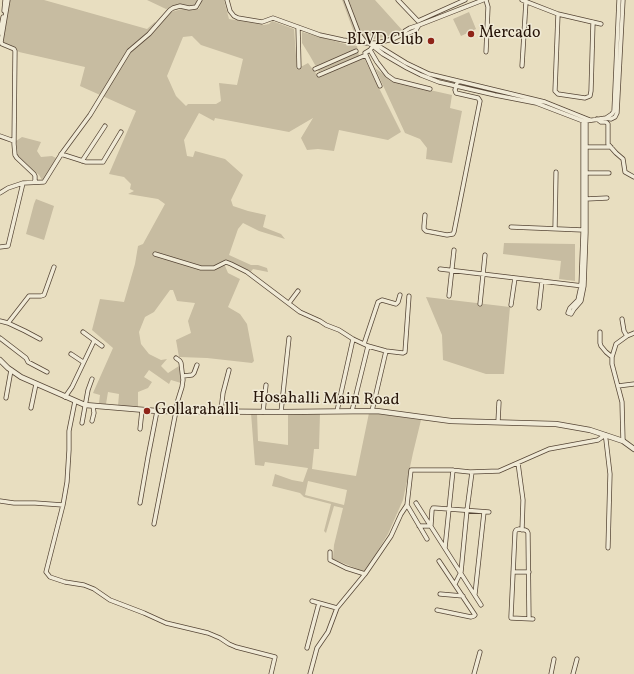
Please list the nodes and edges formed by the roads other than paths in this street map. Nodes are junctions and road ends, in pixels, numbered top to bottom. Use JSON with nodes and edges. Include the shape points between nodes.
{"nodes":[{"id":1,"x":7,"y":0,"type":"edge"},
{"id":2,"x":200,"y":0,"type":"edge"},
{"id":3,"x":227,"y":0,"type":"edge"},
{"id":4,"x":346,"y":0,"type":"edge"},
{"id":5,"x":398,"y":0,"type":"edge"},
{"id":6,"x":465,"y":0,"type":"edge"},
{"id":7,"x":484,"y":0,"type":"edge"},
{"id":8,"x":619,"y":0,"type":"edge"},
{"id":9,"x":623,"y":0,"type":"edge"},
{"id":10,"x":524,"y":1,"type":"edge"},
{"id":11,"x":2,"y":12,"type":"edge"},
{"id":12,"x":558,"y":14,"type":"junction"},
{"id":13,"x":593,"y":22,"type":"junction"},
{"id":14,"x":601,"y":24,"type":"dead end"},
{"id":15,"x":298,"y":27,"type":"junction"},
{"id":16,"x":0,"y":33,"type":"edge"},
{"id":17,"x":370,"y":45,"type":"junction"},
{"id":18,"x":356,"y":50,"type":"dead end"},
{"id":19,"x":486,"y":52,"type":"dead end"},
{"id":20,"x":366,"y":55,"type":"junction"},
{"id":21,"x":522,"y":66,"type":"dead end"},
{"id":22,"x":299,"y":67,"type":"dead end"},
{"id":23,"x":315,"y":68,"type":"dead end"},
{"id":24,"x":319,"y":75,"type":"dead end"},
{"id":25,"x":457,"y":83,"type":"junction"},
{"id":26,"x":380,"y":86,"type":"dead end"},
{"id":27,"x":430,"y":89,"type":"dead end"},
{"id":28,"x":606,"y":118,"type":"junction"},
{"id":29,"x":597,"y":119,"type":"junction"},
{"id":30,"x":586,"y":120,"type":"junction"},
{"id":31,"x":105,"y":126,"type":"dead end"},
{"id":32,"x":121,"y":132,"type":"dead end"},
{"id":33,"x":0,"y":136,"type":"edge"},
{"id":34,"x":14,"y":141,"type":"junction"},
{"id":35,"x":586,"y":147,"type":"junction"},
{"id":36,"x":611,"y":147,"type":"junction"},
{"id":37,"x":61,"y":154,"type":"junction"},
{"id":38,"x":82,"y":161,"type":"junction"},
{"id":39,"x":556,"y":172,"type":"dead end"},
{"id":40,"x":586,"y":173,"type":"junction"},
{"id":41,"x":609,"y":173,"type":"dead end"},
{"id":42,"x":634,"y":177,"type":"edge"},
{"id":43,"x":36,"y":182,"type":"junction"},
{"id":44,"x":23,"y":183,"type":"junction"},
{"id":45,"x":0,"y":193,"type":"edge"},
{"id":46,"x":608,"y":198,"type":"dead end"},
{"id":47,"x":586,"y":199,"type":"junction"},
{"id":48,"x":425,"y":215,"type":"dead end"},
{"id":49,"x":512,"y":227,"type":"dead end"},
{"id":50,"x":555,"y":229,"type":"junction"},
{"id":51,"x":583,"y":230,"type":"junction"},
{"id":52,"x":0,"y":247,"type":"edge"},
{"id":53,"x":454,"y":250,"type":"dead end"},
{"id":54,"x":155,"y":254,"type":"dead end"},
{"id":55,"x":486,"y":255,"type":"dead end"},
{"id":56,"x":54,"y":266,"type":"dead end"},
{"id":57,"x":440,"y":269,"type":"dead end"},
{"id":58,"x":452,"y":271,"type":"junction"},
{"id":59,"x":483,"y":274,"type":"junction"},
{"id":60,"x":515,"y":278,"type":"junction"},
{"id":61,"x":542,"y":281,"type":"junction"},
{"id":62,"x":582,"y":286,"type":"junction"},
{"id":63,"x":298,"y":291,"type":"dead end"},
{"id":64,"x":400,"y":295,"type":"dead end"},
{"id":65,"x":409,"y":296,"type":"dead end"},
{"id":66,"x":449,"y":296,"type":"dead end"},
{"id":67,"x":289,"y":303,"type":"junction"},
{"id":68,"x":480,"y":304,"type":"dead end"},
{"id":69,"x":511,"y":305,"type":"dead end"},
{"id":70,"x":539,"y":308,"type":"dead end"},
{"id":71,"x":570,"y":314,"type":"dead end"},
{"id":72,"x":622,"y":319,"type":"dead end"},
{"id":73,"x":0,"y":321,"type":"edge"},
{"id":74,"x":8,"y":323,"type":"junction"},
{"id":75,"x":83,"y":332,"type":"dead end"},
{"id":76,"x":600,"y":332,"type":"dead end"},
{"id":77,"x":634,"y":333,"type":"edge"},
{"id":78,"x":626,"y":336,"type":"junction"},
{"id":79,"x":0,"y":338,"type":"edge"},
{"id":80,"x":289,"y":338,"type":"dead end"},
{"id":81,"x":353,"y":338,"type":"junction"},
{"id":82,"x":40,"y":339,"type":"dead end"},
{"id":83,"x":94,"y":341,"type":"junction"},
{"id":84,"x":366,"y":345,"type":"junction"},
{"id":85,"x":102,"y":346,"type":"dead end"},
{"id":86,"x":386,"y":351,"type":"junction"},
{"id":87,"x":71,"y":354,"type":"dead end"},
{"id":88,"x":612,"y":357,"type":"junction"},
{"id":89,"x":176,"y":358,"type":"dead end"},
{"id":90,"x":0,"y":360,"type":"edge"},
{"id":91,"x":83,"y":362,"type":"junction"},
{"id":92,"x":197,"y":365,"type":"dead end"},
{"id":93,"x":11,"y":370,"type":"junction"},
{"id":94,"x":229,"y":370,"type":"dead end"},
{"id":95,"x":47,"y":372,"type":"dead end"},
{"id":96,"x":183,"y":376,"type":"junction"},
{"id":97,"x":92,"y":379,"type":"dead end"},
{"id":98,"x":36,"y":384,"type":"junction"},
{"id":99,"x":634,"y":384,"type":"edge"},
{"id":100,"x":266,"y":385,"type":"dead end"},
{"id":101,"x":618,"y":386,"type":"junction"},
{"id":102,"x":65,"y":397,"type":"junction"},
{"id":103,"x":6,"y":398,"type":"dead end"},
{"id":104,"x":75,"y":401,"type":"junction"},
{"id":105,"x":499,"y":402,"type":"dead end"},
{"id":106,"x":85,"y":405,"type":"junction"},
{"id":107,"x":93,"y":406,"type":"junction"},
{"id":108,"x":31,"y":408,"type":"dead end"},
{"id":109,"x":142,"y":410,"type":"junction"},
{"id":110,"x":157,"y":411,"type":"junction"},
{"id":111,"x":177,"y":411,"type":"junction"},
{"id":112,"x":221,"y":411,"type":"junction"},
{"id":113,"x":337,"y":411,"type":"junction"},
{"id":114,"x":352,"y":411,"type":"junction"},
{"id":115,"x":372,"y":411,"type":"junction"},
{"id":116,"x":263,"y":412,"type":"junction"},
{"id":117,"x":281,"y":412,"type":"junction"},
{"id":118,"x":92,"y":421,"type":"dead end"},
{"id":119,"x":498,"y":422,"type":"junction"},
{"id":120,"x":82,"y":423,"type":"dead end"},
{"id":121,"x":140,"y":429,"type":"dead end"},
{"id":122,"x":605,"y":435,"type":"junction"},
{"id":123,"x":623,"y":441,"type":"junction"},
{"id":124,"x":634,"y":449,"type":"edge"},
{"id":125,"x":518,"y":463,"type":"junction"},
{"id":126,"x":453,"y":470,"type":"junction"},
{"id":127,"x":472,"y":472,"type":"junction"},
{"id":128,"x":0,"y":501,"type":"edge"},
{"id":129,"x":140,"y":503,"type":"dead end"},
{"id":130,"x":416,"y":503,"type":"dead end"},
{"id":131,"x":407,"y":505,"type":"junction"},
{"id":132,"x":63,"y":506,"type":"junction"},
{"id":133,"x":449,"y":509,"type":"junction"},
{"id":134,"x":467,"y":510,"type":"junction"},
{"id":135,"x":484,"y":512,"type":"junction"},
{"id":136,"x":489,"y":512,"type":"dead end"},
{"id":137,"x":154,"y":524,"type":"dead end"},
{"id":138,"x":419,"y":526,"type":"junction"},
{"id":139,"x":431,"y":526,"type":"junction"},
{"id":140,"x":522,"y":530,"type":"junction"},
{"id":141,"x":427,"y":539,"type":"dead end"},
{"id":142,"x":445,"y":548,"type":"junction"},
{"id":143,"x":608,"y":548,"type":"dead end"},
{"id":144,"x":330,"y":552,"type":"dead end"},
{"id":145,"x":439,"y":561,"type":"dead end"},
{"id":146,"x":461,"y":572,"type":"junction"},
{"id":147,"x":513,"y":572,"type":"junction"},
{"id":148,"x":529,"y":572,"type":"junction"},
{"id":149,"x":365,"y":574,"type":"junction"},
{"id":150,"x":455,"y":584,"type":"junction"},
{"id":151,"x":440,"y":594,"type":"dead end"},
{"id":152,"x":462,"y":596,"type":"junction"},
{"id":153,"x":475,"y":596,"type":"junction"},
{"id":154,"x":312,"y":601,"type":"dead end"},
{"id":155,"x":319,"y":603,"type":"junction"},
{"id":156,"x":481,"y":605,"type":"dead end"},
{"id":157,"x":337,"y":608,"type":"junction"},
{"id":158,"x":437,"y":610,"type":"dead end"},
{"id":159,"x":307,"y":648,"type":"dead end"},
{"id":160,"x":480,"y":652,"type":"dead end"},
{"id":161,"x":554,"y":659,"type":"dead end"},
{"id":162,"x":577,"y":659,"type":"dead end"},
{"id":163,"x":271,"y":674,"type":"edge"},
{"id":164,"x":310,"y":674,"type":"edge"},
{"id":165,"x":474,"y":674,"type":"edge"},
{"id":166,"x":551,"y":674,"type":"edge"},
{"id":167,"x":573,"y":674,"type":"edge"}],
"edges":[{"from":1,"to":11,"type":"street"},
{"from":1,"to":34,"type":"street","via":[[1,42],[15,51]]},
{"from":2,"to":37,"type":"street","via":[[196,7],[180,6],[170,10],[129,51],[90,115]]},
{"from":3,"to":15,"type":"street","via":[[230,11],[238,18],[262,22],[273,18]]},
{"from":4,"to":17,"type":"street","via":[[359,34]]},
{"from":5,"to":6,"type":"street","via":[[418,21]]},
{"from":7,"to":17,"type":"street","via":[[419,25],[416,30],[407,34]]},
{"from":7,"to":19,"type":"street","via":[[488,8]]},
{"from":8,"to":28,"type":"street","via":[[614,111]]},
{"from":9,"to":28,"type":"street","via":[[617,113],[611,119]]},
{"from":10,"to":12,"type":"street"},
{"from":10,"to":21,"type":"street"},
{"from":11,"to":16,"type":"street"},
{"from":12,"to":13,"type":"street"},
{"from":12,"to":13,"type":"street","via":[[555,91],[558,94],[585,98],[590,96]]},
{"from":13,"to":14,"type":"street"},
{"from":15,"to":17,"type":"street","via":[[320,35]]},
{"from":15,"to":22,"type":"street"},
{"from":17,"to":20,"type":"street"},
{"from":17,"to":25,"type":"street","via":[[380,47],[429,74]]},
{"from":17,"to":27,"type":"street","via":[[386,75],[394,80]]},
{"from":18,"to":23,"type":"street"},
{"from":20,"to":24,"type":"street"},
{"from":20,"to":26,"type":"street"},
{"from":25,"to":30,"type":"street","via":[[495,95],[536,103]]},
{"from":25,"to":30,"type":"street","via":[[545,102]]},
{"from":25,"to":48,"type":"street","via":[[456,92],[478,98],[480,101],[453,234],[426,231]]},
{"from":28,"to":29,"type":"street"},
{"from":29,"to":30,"type":"street"},
{"from":29,"to":36,"type":"street","via":[[608,124],[608,144]]},
{"from":30,"to":35,"type":"street"},
{"from":30,"to":51,"type":"street"},
{"from":31,"to":38,"type":"street"},
{"from":32,"to":38,"type":"street","via":[[103,162]]},
{"from":33,"to":34,"type":"street"},
{"from":34,"to":43,"type":"street","via":[[15,155],[34,174]]},
{"from":35,"to":36,"type":"street"},
{"from":35,"to":40,"type":"street"},
{"from":36,"to":42,"type":"street","via":[[623,159],[625,172]]},
{"from":37,"to":38,"type":"street"},
{"from":37,"to":43,"type":"street","via":[[44,182]]},
{"from":39,"to":50,"type":"street"},
{"from":40,"to":41,"type":"street"},
{"from":40,"to":47,"type":"street"},
{"from":43,"to":44,"type":"street"},
{"from":44,"to":45,"type":"street"},
{"from":44,"to":52,"type":"street","via":[[8,246]]},
{"from":46,"to":47,"type":"street"},
{"from":47,"to":62,"type":"street"},
{"from":49,"to":50,"type":"street"},
{"from":50,"to":51,"type":"street"},
{"from":51,"to":62,"type":"street"},
{"from":53,"to":58,"type":"street"},
{"from":54,"to":67,"type":"street","via":[[201,268],[214,268],[226,262],[247,272]]},
{"from":55,"to":59,"type":"street"},
{"from":56,"to":74,"type":"street","via":[[44,295],[29,296]]},
{"from":57,"to":58,"type":"street"},
{"from":58,"to":59,"type":"street"},
{"from":58,"to":66,"type":"street"},
{"from":59,"to":60,"type":"street"},
{"from":59,"to":68,"type":"street"},
{"from":60,"to":61,"type":"street"},
{"from":60,"to":69,"type":"street"},
{"from":61,"to":62,"type":"street"},
{"from":61,"to":70,"type":"street"},
{"from":62,"to":71,"type":"street","via":[[578,300],[570,308]]},
{"from":63,"to":67,"type":"street"},
{"from":64,"to":84,"type":"street","via":[[396,304],[382,300],[378,302]]},
{"from":65,"to":86,"type":"street","via":[[405,352]]},
{"from":67,"to":81,"type":"street","via":[[300,312]]},
{"from":72,"to":78,"type":"street"},
{"from":73,"to":74,"type":"street"},
{"from":74,"to":82,"type":"street"},
{"from":75,"to":83,"type":"street"},
{"from":76,"to":88,"type":"street","via":[[600,343]]},
{"from":77,"to":78,"type":"street"},
{"from":78,"to":88,"type":"street","via":[[616,344]]},
{"from":79,"to":95,"type":"street","via":[[28,362]]},
{"from":80,"to":117,"type":"street"},
{"from":81,"to":84,"type":"street"},
{"from":81,"to":113,"type":"street"},
{"from":83,"to":85,"type":"street"},
{"from":83,"to":91,"type":"street"},
{"from":84,"to":86,"type":"street"},
{"from":84,"to":114,"type":"street"},
{"from":86,"to":115,"type":"street"},
{"from":87,"to":91,"type":"street"},
{"from":88,"to":101,"type":"street"},
{"from":89,"to":96,"type":"street","via":[[181,363]]},
{"from":90,"to":93,"type":"street","name":"Hosahalli Main Road"},
{"from":91,"to":102,"type":"street"},
{"from":92,"to":96,"type":"street","via":[[192,376]]},
{"from":93,"to":98,"type":"street","name":"Hosahalli Main Road"},
{"from":93,"to":103,"type":"street"},
{"from":94,"to":112,"type":"street"},
{"from":96,"to":111,"type":"street"},
{"from":97,"to":106,"type":"street"},
{"from":98,"to":102,"type":"street","name":"Hosahalli Main Road"},
{"from":98,"to":108,"type":"street"},
{"from":99,"to":101,"type":"street"},
{"from":100,"to":116,"type":"street"},
{"from":101,"to":123,"type":"street","via":[[622,402]]},
{"from":102,"to":104,"type":"street","name":"Hosahalli Main Road"},
{"from":104,"to":106,"type":"street","name":"Hosahalli Main Road"},
{"from":104,"to":132,"type":"street","via":[[69,431],[67,482]]},
{"from":105,"to":119,"type":"street"},
{"from":106,"to":107,"type":"street","name":"Hosahalli Main Road"},
{"from":106,"to":120,"type":"street"},
{"from":107,"to":109,"type":"street","name":"Hosahalli Main Road"},
{"from":107,"to":118,"type":"street"},
{"from":109,"to":110,"type":"street","name":"Hosahalli Main Road"},
{"from":109,"to":121,"type":"street"},
{"from":110,"to":111,"type":"street","name":"Hosahalli Main Road"},
{"from":110,"to":129,"type":"street"},
{"from":111,"to":112,"type":"street","name":"Hosahalli Main Road"},
{"from":111,"to":137,"type":"street"},
{"from":112,"to":116,"type":"street","name":"Hosahalli Main Road"},
{"from":113,"to":114,"type":"street","name":"Hosahalli Main Road"},
{"from":113,"to":117,"type":"street","name":"Hosahalli Main Road"},
{"from":114,"to":115,"type":"street","name":"Hosahalli Main Road"},
{"from":115,"to":119,"type":"street","name":"Hosahalli Main Road","via":[[451,421]]},
{"from":116,"to":117,"type":"street","name":"Hosahalli Main Road"},
{"from":119,"to":122,"type":"street","name":"Hosahalli Main Road","via":[[556,424]]},
{"from":122,"to":123,"type":"street","name":"Hosahalli Main Road"},
{"from":122,"to":125,"type":"street","via":[[598,440],[551,448]]},
{"from":122,"to":143,"type":"street","via":[[610,474]]},
{"from":123,"to":124,"type":"street","name":"Hosahalli Main Road"},
{"from":125,"to":127,"type":"street","via":[[499,471]]},
{"from":125,"to":140,"type":"street","via":[[523,500]]},
{"from":126,"to":127,"type":"street"},
{"from":126,"to":131,"type":"street","via":[[411,470]]},
{"from":126,"to":133,"type":"street"},
{"from":127,"to":134,"type":"street"},
{"from":128,"to":132,"type":"street"},
{"from":130,"to":139,"type":"street"},
{"from":131,"to":138,"type":"street"},
{"from":131,"to":149,"type":"street","via":[[391,536]]},
{"from":132,"to":163,"type":"street","via":[[46,572],[50,577],[84,585],[110,600],[166,623],[208,633],[236,647],[274,657]]},
{"from":133,"to":134,"type":"street"},
{"from":133,"to":139,"type":"street","via":[[433,508]]},
{"from":133,"to":142,"type":"street"},
{"from":134,"to":135,"type":"street"},
{"from":134,"to":146,"type":"street"},
{"from":135,"to":136,"type":"street"},
{"from":135,"to":153,"type":"street"},
{"from":138,"to":139,"type":"street"},
{"from":138,"to":141,"type":"street"},
{"from":139,"to":142,"type":"street"},
{"from":140,"to":147,"type":"street","via":[[515,532]]},
{"from":140,"to":148,"type":"street","via":[[528,533]]},
{"from":142,"to":146,"type":"street"},
{"from":144,"to":149,"type":"street","via":[[330,560]]},
{"from":145,"to":150,"type":"street"},
{"from":146,"to":150,"type":"street"},
{"from":146,"to":153,"type":"street"},
{"from":147,"to":148,"type":"street"},
{"from":147,"to":148,"type":"street","via":[[511,618],[531,619]]},
{"from":149,"to":157,"type":"street"},
{"from":150,"to":152,"type":"street"},
{"from":151,"to":152,"type":"street"},
{"from":152,"to":158,"type":"street","via":[[474,616]]},
{"from":153,"to":156,"type":"street"},
{"from":154,"to":155,"type":"street"},
{"from":155,"to":157,"type":"street"},
{"from":155,"to":159,"type":"street"},
{"from":157,"to":164,"type":"street","via":[[328,632],[317,648]]},
{"from":160,"to":165,"type":"street"},
{"from":161,"to":166,"type":"street"},
{"from":162,"to":167,"type":"street"}]}
